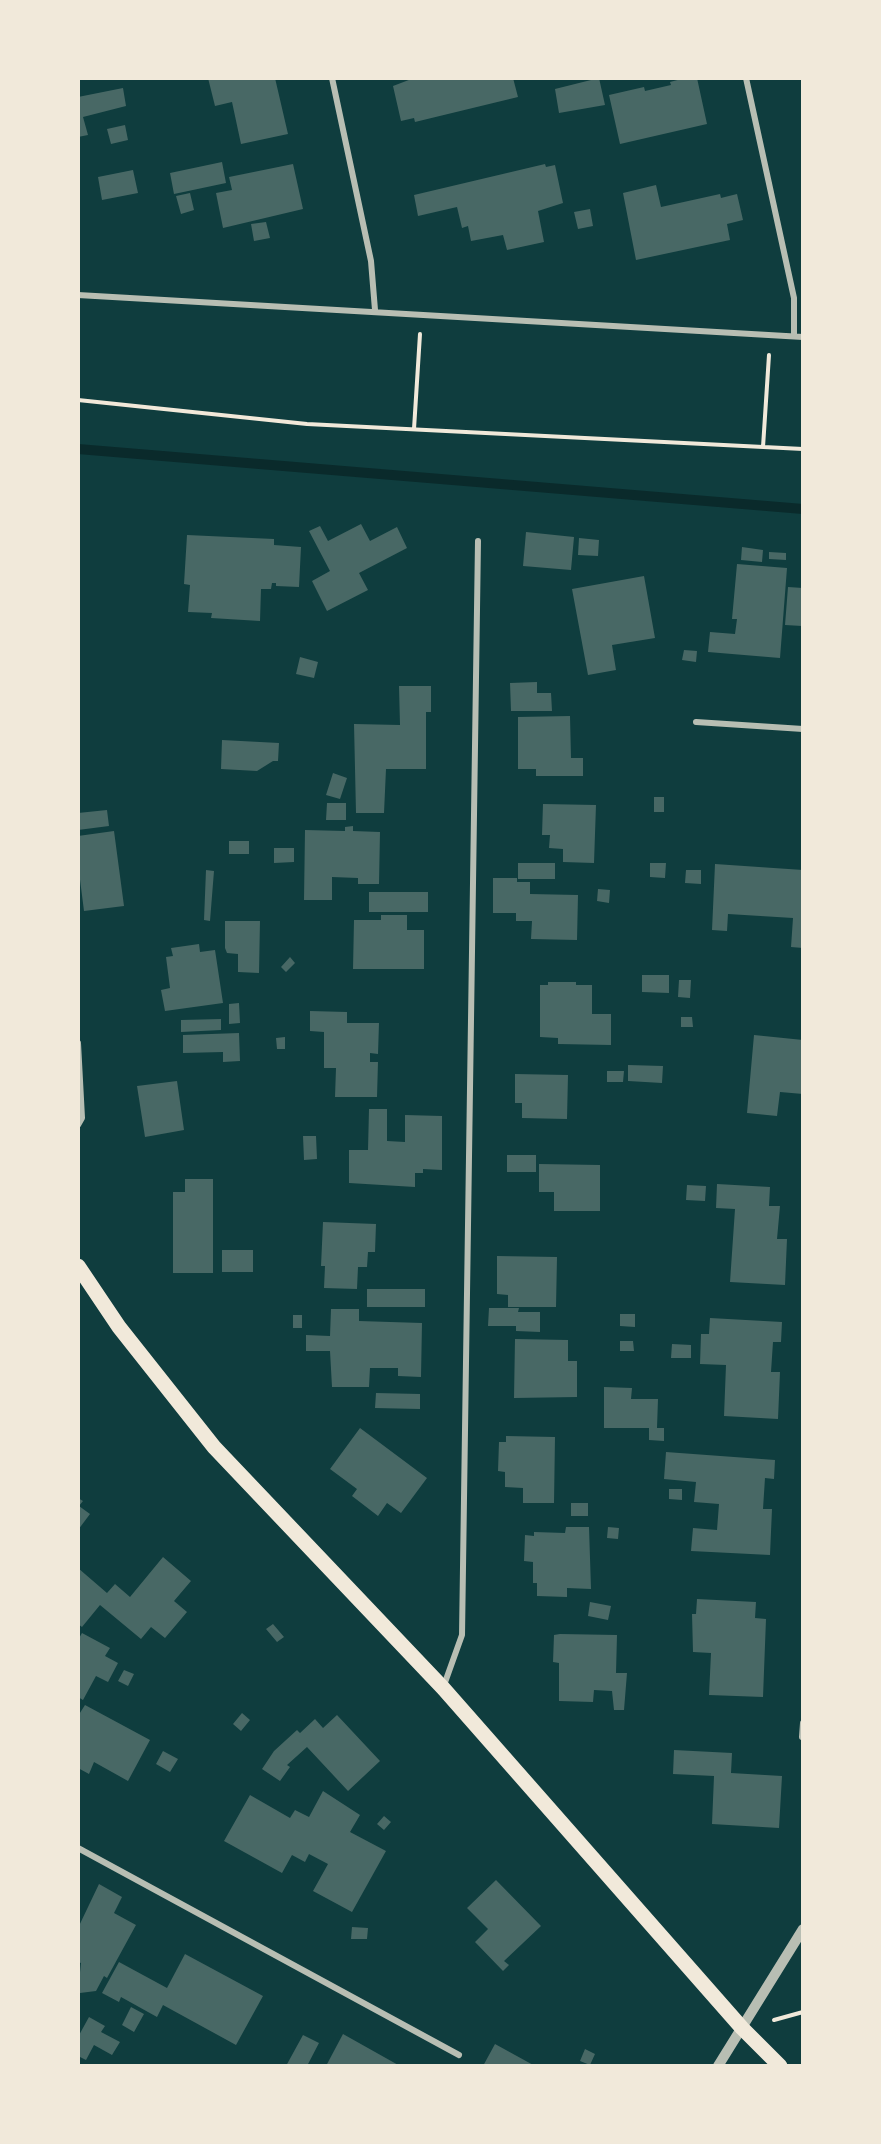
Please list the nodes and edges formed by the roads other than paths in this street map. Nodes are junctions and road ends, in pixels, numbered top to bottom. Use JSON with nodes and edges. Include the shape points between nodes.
{"nodes":[{"id":1,"x":332,"y":78,"type":"edge"},
{"id":2,"x":746,"y":78,"type":"edge"},
{"id":3,"x":78,"y":295,"type":"edge"},
{"id":4,"x":375,"y":310,"type":"junction"},
{"id":5,"x":794,"y":336,"type":"junction"},
{"id":6,"x":803,"y":336,"type":"edge"},
{"id":7,"x":478,"y":542,"type":"dead end"},
{"id":8,"x":696,"y":722,"type":"dead end"},
{"id":9,"x":803,"y":729,"type":"edge"},
{"id":10,"x":78,"y":1043,"type":"edge"},
{"id":11,"x":78,"y":1125,"type":"edge"},
{"id":12,"x":78,"y":1266,"type":"edge"},
{"id":13,"x":443,"y":1688,"type":"junction"},
{"id":14,"x":803,"y":1723,"type":"edge"},
{"id":15,"x":802,"y":1737,"type":"edge"},
{"id":16,"x":78,"y":1848,"type":"edge"},
{"id":17,"x":803,"y":1929,"type":"edge"},
{"id":18,"x":742,"y":2028,"type":"junction"},
{"id":19,"x":459,"y":2055,"type":"dead end"},
{"id":20,"x":718,"y":2066,"type":"edge"},
{"id":21,"x":780,"y":2066,"type":"edge"}],
"edges":[{"from":1,"to":4,"type":"street","via":[[371,261]]},
{"from":2,"to":5,"type":"street","via":[[794,298]]},
{"from":3,"to":4,"type":"street"},
{"from":4,"to":5,"type":"street"},
{"from":5,"to":6,"type":"street"},
{"from":7,"to":13,"type":"street","via":[[462,1635]]},
{"from":8,"to":9,"type":"street"},
{"from":10,"to":11,"type":"street","via":[[82,1118]]},
{"from":12,"to":13,"type":"main road","via":[[119,1327],[214,1447]]},
{"from":13,"to":18,"type":"main road"},
{"from":14,"to":15,"type":"street"},
{"from":16,"to":19,"type":"street"},
{"from":17,"to":18,"type":"street"},
{"from":18,"to":20,"type":"street"},
{"from":18,"to":21,"type":"main road"}]}
